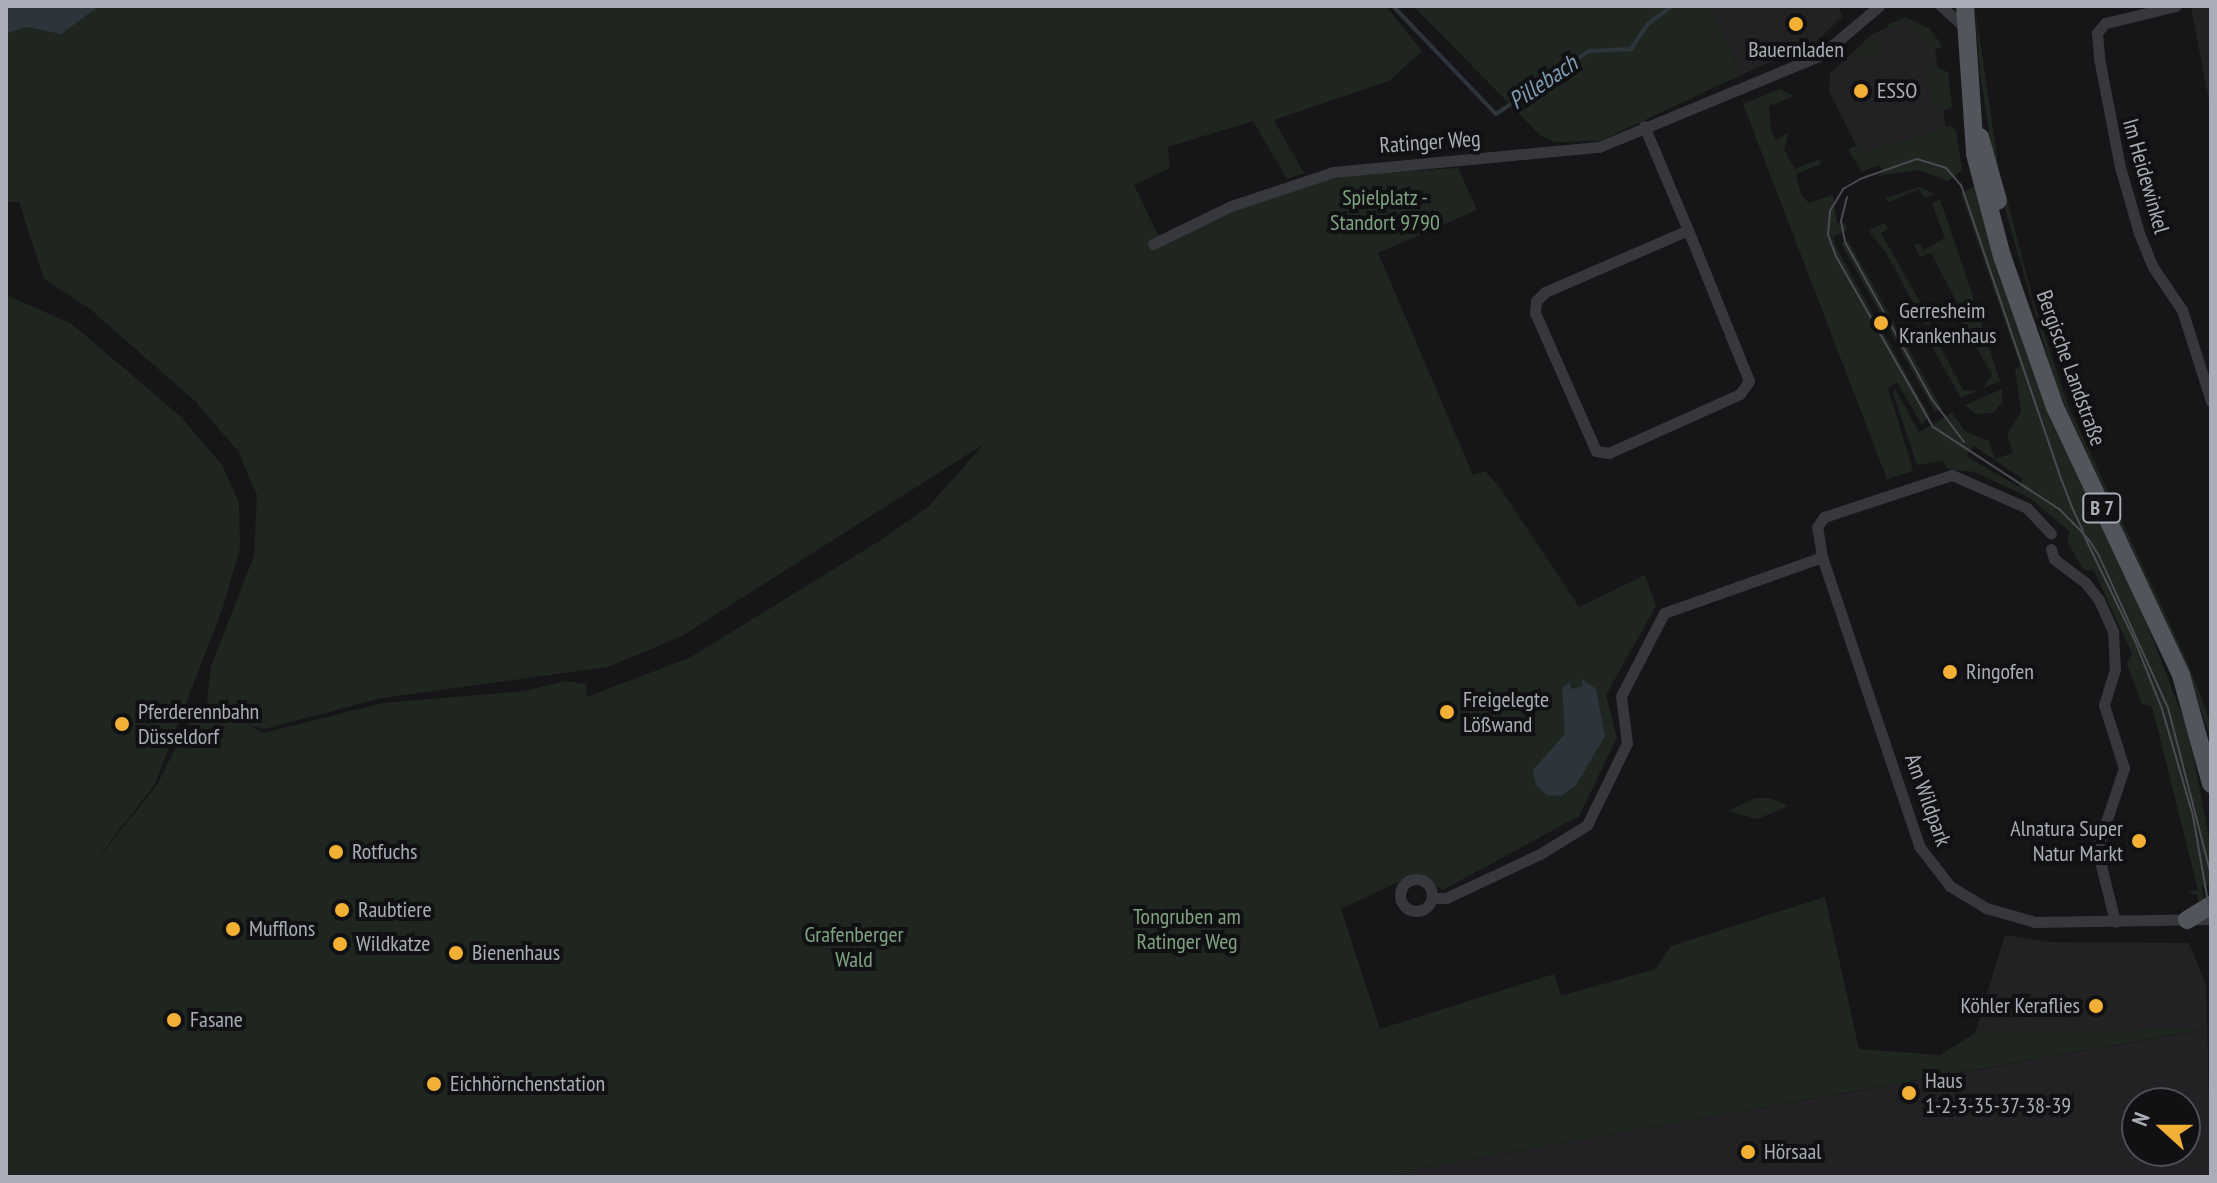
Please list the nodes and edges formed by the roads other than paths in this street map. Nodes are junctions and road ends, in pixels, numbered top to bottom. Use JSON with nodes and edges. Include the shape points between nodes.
{"nodes":[{"id":1,"x":1879,"y":6,"type":"edge"},
{"id":2,"x":1941,"y":6,"type":"edge"},
{"id":3,"x":1965,"y":6,"type":"edge"},
{"id":4,"x":2176,"y":6,"type":"edge"},
{"id":5,"x":1966,"y":30,"type":"junction"},
{"id":6,"x":1644,"y":126,"type":"junction"},
{"id":7,"x":1688,"y":230,"type":"junction"},
{"id":8,"x":1153,"y":244,"type":"dead end"},
{"id":9,"x":2211,"y":401,"type":"edge"},
{"id":10,"x":2051,"y":534,"type":"dead end"},
{"id":11,"x":2051,"y":549,"type":"dead end"},
{"id":12,"x":1822,"y":557,"type":"junction"},
{"id":13,"x":2211,"y":784,"type":"edge"},
{"id":14,"x":1432,"y":898,"type":"dead end"},
{"id":15,"x":2211,"y":905,"type":"edge"},
{"id":16,"x":2211,"y":919,"type":"edge"},
{"id":17,"x":2187,"y":920,"type":"junction"},
{"id":18,"x":2115,"y":922,"type":"junction"}],
"edges":[{"from":1,"to":6,"type":"street","name":"Ratinger Weg","via":[[1821,55]]},
{"from":2,"to":5,"type":"street"},
{"from":3,"to":5,"type":"main road","name":"Bergische Landstraße","number":"B 7"},
{"from":4,"to":9,"type":"street","name":"Im Heidewinkel","via":[[2105,23],[2097,33],[2098,47],[2120,167],[2139,233],[2153,267],[2182,310]]},
{"from":5,"to":13,"type":"main road","name":"Bergische Landstraße","number":"B 7","via":[[1976,128],[1990,161],[2013,278],[2055,407],[2181,675]]},
{"from":6,"to":7,"type":"street"},
{"from":6,"to":8,"type":"street","name":"Ratinger Weg","via":[[1599,147],[1333,172],[1231,206]]},
{"from":7,"to":7,"type":"street","via":[[1545,292],[1536,301],[1535,313],[1596,451],[1609,453],[1748,386]]},
{"from":10,"to":12,"type":"street","name":"Am Wildpark","via":[[2027,508],[1952,475],[1824,517],[1817,527]]},
{"from":11,"to":18,"type":"street","via":[[2054,559],[2099,600],[2113,631],[2115,669],[2104,705],[2124,768],[2097,849]]},
{"from":12,"to":14,"type":"street","via":[[1664,613],[1621,696],[1627,743],[1587,825],[1527,861],[1446,898]]},
{"from":12,"to":18,"type":"street","name":"Am Wildpark","via":[[1919,846],[1932,866],[1964,896],[2002,915],[2035,922]]},
{"from":15,"to":17,"type":"main road"},
{"from":16,"to":17,"type":"street","name":"Am Wildpark"},
{"from":17,"to":18,"type":"street","name":"Am Wildpark"}]}
